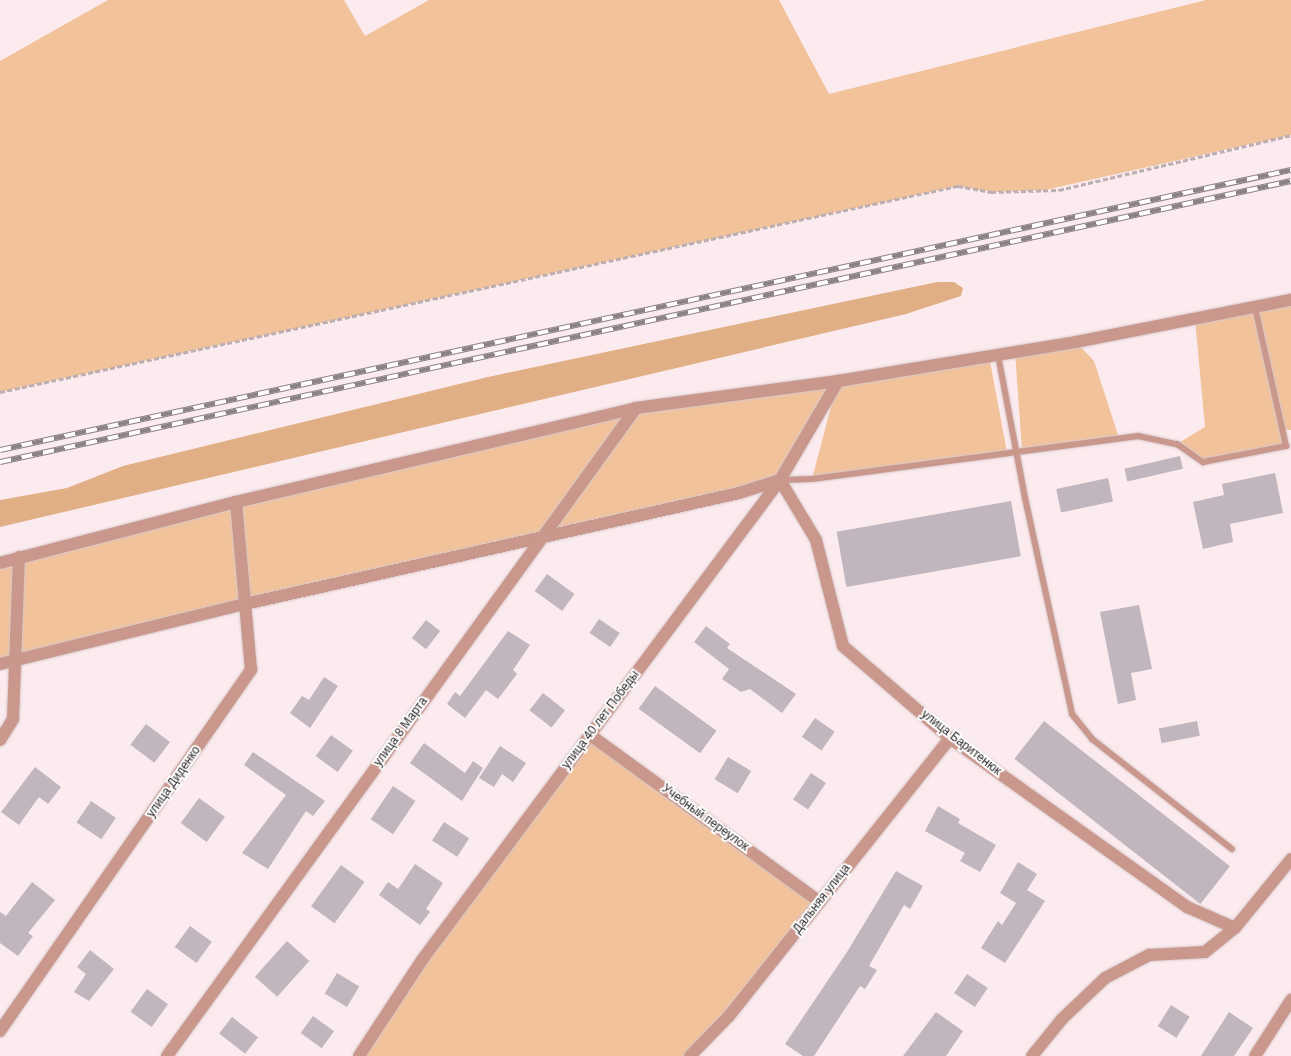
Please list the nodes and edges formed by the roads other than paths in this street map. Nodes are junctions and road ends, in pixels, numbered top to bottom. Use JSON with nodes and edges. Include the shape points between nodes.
{"nodes":[{"id":1,"x":1291,"y":300,"type":"edge"},
{"id":2,"x":1255,"y":307,"type":"junction"},
{"id":3,"x":998,"y":355,"type":"junction"},
{"id":4,"x":838,"y":381,"type":"junction"},
{"id":5,"x":636,"y":408,"type":"junction"},
{"id":6,"x":1015,"y":451,"type":"junction"},
{"id":7,"x":780,"y":480,"type":"junction"},
{"id":8,"x":236,"y":502,"type":"junction"},
{"id":9,"x":543,"y":537,"type":"junction"},
{"id":10,"x":19,"y":557,"type":"junction"},
{"id":11,"x":0,"y":563,"type":"edge"},
{"id":12,"x":245,"y":604,"type":"junction"},
{"id":13,"x":15,"y":660,"type":"junction"},
{"id":14,"x":0,"y":664,"type":"edge"},
{"id":15,"x":590,"y":735,"type":"junction"},
{"id":16,"x":950,"y":738,"type":"junction"},
{"id":17,"x":0,"y":740,"type":"edge"},
{"id":18,"x":1232,"y":849,"type":"dead end"},
{"id":19,"x":1289,"y":866,"type":"edge"},
{"id":20,"x":820,"y":902,"type":"junction"},
{"id":21,"x":1236,"y":928,"type":"junction"},
{"id":22,"x":1291,"y":1000,"type":"edge"},
{"id":23,"x":0,"y":1031,"type":"edge"},
{"id":24,"x":167,"y":1056,"type":"edge"},
{"id":25,"x":359,"y":1056,"type":"edge"},
{"id":26,"x":690,"y":1056,"type":"edge"},
{"id":27,"x":1032,"y":1056,"type":"edge"},
{"id":28,"x":1254,"y":1056,"type":"edge"}],
"edges":[{"from":1,"to":2,"type":"street"},
{"from":2,"to":3,"type":"street"},
{"from":2,"to":6,"type":"lane","via":[[1286,446],[1203,462],[1177,444],[1138,436]]},
{"from":3,"to":4,"type":"street"},
{"from":3,"to":6,"type":"lane"},
{"from":4,"to":5,"type":"street"},
{"from":4,"to":7,"type":"street","name":"улица 40 лет Победы"},
{"from":5,"to":8,"type":"street"},
{"from":5,"to":9,"type":"street","name":"улица 8 Марта"},
{"from":6,"to":7,"type":"lane","via":[[812,479]]},
{"from":6,"to":18,"type":"lane","via":[[1072,714],[1092,739]]},
{"from":7,"to":9,"type":"street","via":[[739,493]]},
{"from":7,"to":15,"type":"street","name":"улица 40 лет Победы"},
{"from":7,"to":16,"type":"street","name":"улица Баритенюк","via":[[816,540],[843,646]]},
{"from":8,"to":10,"type":"street"},
{"from":8,"to":12,"type":"street","name":"улица Диденко"},
{"from":9,"to":12,"type":"street"},
{"from":9,"to":24,"type":"street","name":"улица 8 Марта"},
{"from":10,"to":11,"type":"street"},
{"from":10,"to":13,"type":"street"},
{"from":12,"to":13,"type":"street"},
{"from":12,"to":23,"type":"street","name":"улица Диденко","via":[[251,670]]},
{"from":13,"to":14,"type":"street"},
{"from":13,"to":17,"type":"street","via":[[13,719]]},
{"from":15,"to":20,"type":"street","name":"Учебный переулок"},
{"from":15,"to":25,"type":"street","name":"улица 40 лет Победы","via":[[422,960]]},
{"from":16,"to":20,"type":"street","name":"Дальняя улица"},
{"from":16,"to":21,"type":"street","name":"улица Баритенюк","via":[[1187,907]]},
{"from":19,"to":21,"type":"street"},
{"from":20,"to":26,"type":"street","name":"Дальняя улица","via":[[729,1016]]},
{"from":21,"to":27,"type":"street","via":[[1205,952],[1149,955],[1105,978],[1062,1019]]},
{"from":22,"to":28,"type":"street"}]}
